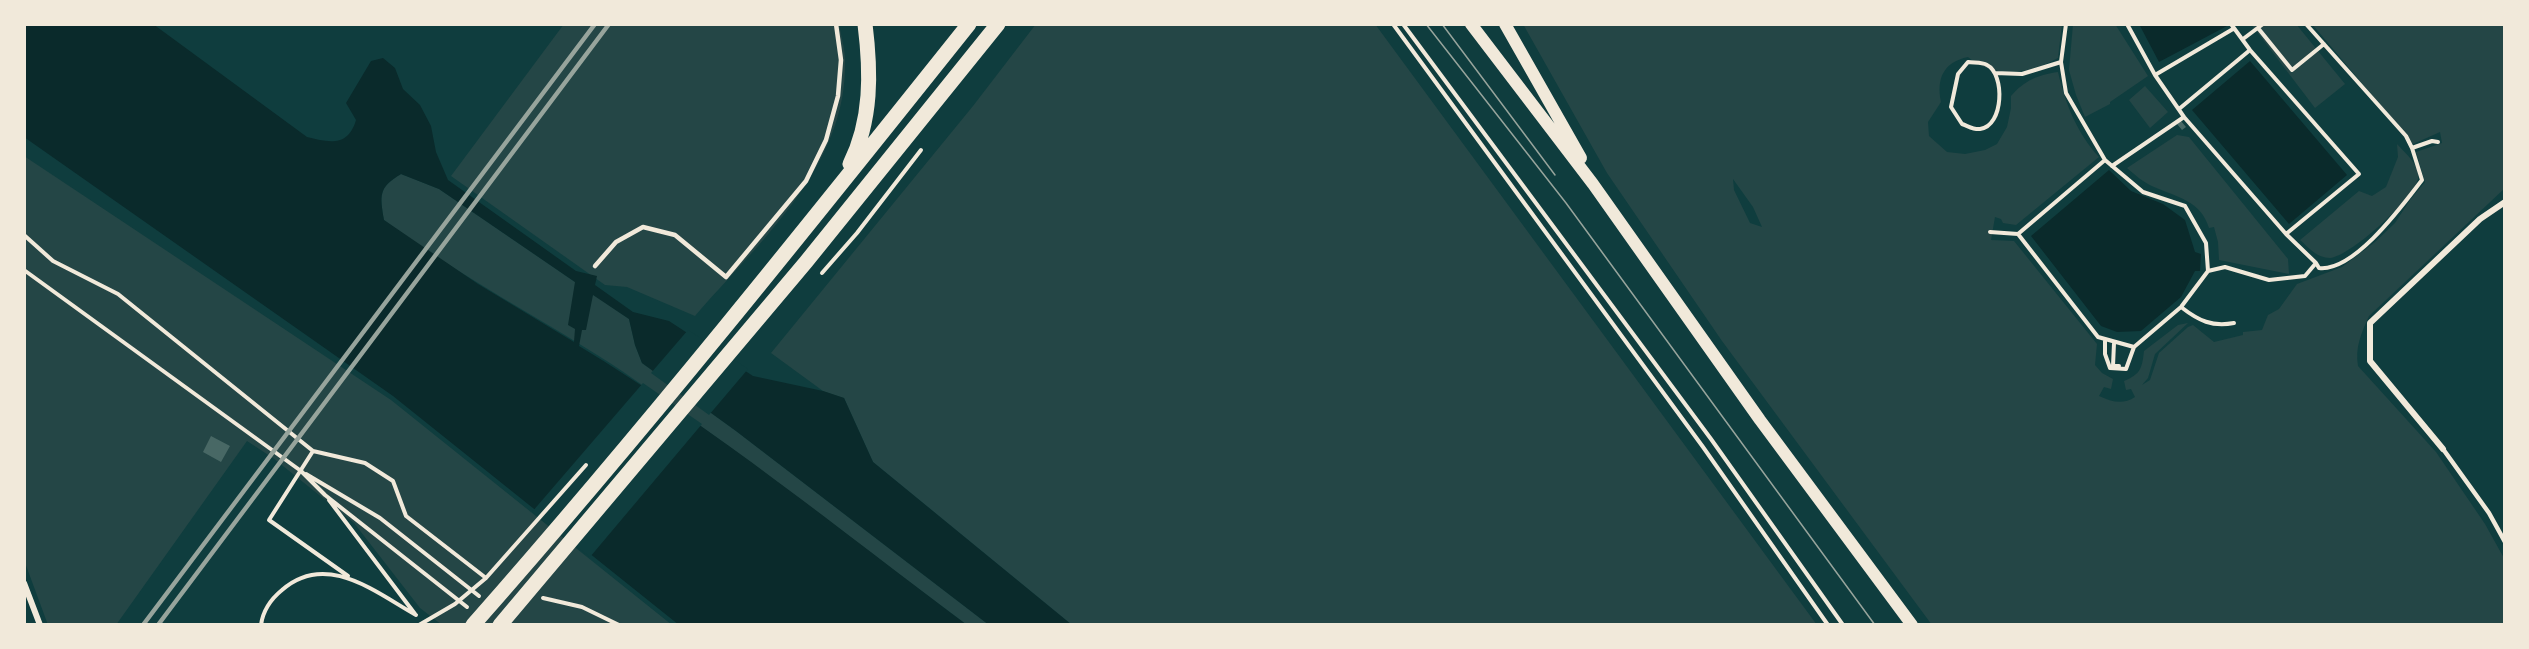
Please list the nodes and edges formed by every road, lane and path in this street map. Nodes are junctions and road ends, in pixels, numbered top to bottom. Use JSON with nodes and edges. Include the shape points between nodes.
{"nodes":[{"id":1,"x":836,"y":24,"type":"edge"},
{"id":2,"x":865,"y":24,"type":"edge"},
{"id":3,"x":969,"y":24,"type":"edge"},
{"id":4,"x":998,"y":24,"type":"edge"},
{"id":5,"x":1393,"y":24,"type":"edge"},
{"id":6,"x":1403,"y":24,"type":"edge"},
{"id":7,"x":1471,"y":24,"type":"edge"},
{"id":8,"x":1505,"y":24,"type":"edge"},
{"id":9,"x":2066,"y":24,"type":"edge"},
{"id":10,"x":2127,"y":24,"type":"edge"},
{"id":11,"x":2263,"y":24,"type":"edge"},
{"id":12,"x":2306,"y":24,"type":"edge"},
{"id":13,"x":2232,"y":26,"type":"edge"},
{"id":14,"x":2258,"y":28,"type":"junction"},
{"id":15,"x":2243,"y":39,"type":"junction"},
{"id":16,"x":2324,"y":44,"type":"junction"},
{"id":17,"x":2250,"y":50,"type":"junction"},
{"id":18,"x":2061,"y":62,"type":"junction"},
{"id":19,"x":1995,"y":73,"type":"junction"},
{"id":20,"x":2155,"y":75,"type":"junction"},
{"id":21,"x":2179,"y":109,"type":"junction"},
{"id":22,"x":2184,"y":117,"type":"junction"},
{"id":23,"x":2438,"y":142,"type":"dead end"},
{"id":24,"x":2412,"y":148,"type":"junction"},
{"id":25,"x":2105,"y":160,"type":"junction"},
{"id":26,"x":2112,"y":166,"type":"junction"},
{"id":27,"x":1593,"y":184,"type":"junction"},
{"id":28,"x":836,"y":191,"type":"junction"},
{"id":29,"x":2505,"y":202,"type":"edge"},
{"id":30,"x":1990,"y":232,"type":"dead end"},
{"id":31,"x":2018,"y":234,"type":"junction"},
{"id":32,"x":2286,"y":234,"type":"junction"},
{"id":33,"x":24,"y":235,"type":"edge"},
{"id":34,"x":2316,"y":263,"type":"junction"},
{"id":35,"x":595,"y":266,"type":"dead end"},
{"id":36,"x":24,"y":270,"type":"edge"},
{"id":37,"x":2208,"y":270,"type":"junction"},
{"id":38,"x":2181,"y":307,"type":"junction"},
{"id":39,"x":2234,"y":322,"type":"dead end"},
{"id":40,"x":2105,"y":340,"type":"junction"},
{"id":41,"x":2114,"y":343,"type":"junction"},
{"id":42,"x":2134,"y":347,"type":"junction"},
{"id":43,"x":2120,"y":366,"type":"dead end"},
{"id":44,"x":2443,"y":449,"type":"joint"},
{"id":45,"x":313,"y":451,"type":"junction"},
{"id":46,"x":586,"y":464,"type":"dead end"},
{"id":47,"x":301,"y":471,"type":"junction"},
{"id":48,"x":325,"y":495,"type":"junction"},
{"id":49,"x":2505,"y":542,"type":"edge"},
{"id":50,"x":350,"y":578,"type":"junction"},
{"id":51,"x":490,"y":581,"type":"dead end"},
{"id":52,"x":24,"y":583,"type":"edge"},
{"id":53,"x":481,"y":597,"type":"dead end"},
{"id":54,"x":541,"y":598,"type":"dead end"},
{"id":55,"x":472,"y":621,"type":"edge"},
{"id":56,"x":40,"y":625,"type":"edge"},
{"id":57,"x":261,"y":625,"type":"edge"},
{"id":58,"x":419,"y":625,"type":"edge"},
{"id":59,"x":500,"y":625,"type":"edge"},
{"id":60,"x":619,"y":625,"type":"edge"},
{"id":61,"x":1828,"y":625,"type":"edge"},
{"id":62,"x":1843,"y":625,"type":"edge"},
{"id":63,"x":1912,"y":625,"type":"edge"}],
"edges":[{"from":1,"to":35,"type":"lane","via":[[841,69],[826,140],[806,180],[726,276],[675,235],[643,227],[616,242]]},
{"from":2,"to":28,"type":"main road","via":[[868,106],[858,146]]},
{"from":3,"to":28,"type":"main road"},
{"from":4,"to":59,"type":"main road","via":[[806,262]]},
{"from":5,"to":61,"type":"path","via":[[1696,437]]},
{"from":6,"to":62,"type":"path","via":[[1704,430]]},
{"from":7,"to":27,"type":"main road"},
{"from":8,"to":27,"type":"main road"},
{"from":9,"to":18,"type":"path"},
{"from":10,"to":20,"type":"path"},
{"from":11,"to":14,"type":"path"},
{"from":12,"to":16,"type":"path"},
{"from":13,"to":15,"type":"path"},
{"from":13,"to":20,"type":"path"},
{"from":14,"to":15,"type":"path"},
{"from":14,"to":16,"type":"path","via":[[2292,70]]},
{"from":15,"to":17,"type":"path"},
{"from":16,"to":24,"type":"path","via":[[2406,136]]},
{"from":17,"to":21,"type":"path"},
{"from":17,"to":32,"type":"path","via":[[2359,174]]},
{"from":18,"to":19,"type":"path","via":[[2022,74]]},
{"from":18,"to":25,"type":"path","via":[[2066,93]]},
{"from":19,"to":19,"type":"path","via":[[2001,101],[1995,115],[1980,129],[1962,124],[1951,107],[1958,74],[1968,62],[1987,64]]},
{"from":20,"to":21,"type":"path"},
{"from":21,"to":22,"type":"path"},
{"from":22,"to":26,"type":"path"},
{"from":22,"to":32,"type":"path"},
{"from":23,"to":24,"type":"path"},
{"from":24,"to":34,"type":"path","via":[[2422,180],[2383,230],[2336,268],[2319,268]]},
{"from":25,"to":26,"type":"path"},
{"from":25,"to":31,"type":"path"},
{"from":26,"to":37,"type":"path","via":[[2143,192],[2185,206],[2206,243]]},
{"from":27,"to":63,"type":"main road","via":[[1760,420]]},
{"from":28,"to":55,"type":"main road","via":[[613,464]]},
{"from":29,"to":44,"type":"street","via":[[2480,219],[2370,323],[2370,362]]},
{"from":30,"to":31,"type":"path"},
{"from":31,"to":40,"type":"path","via":[[2098,338]]},
{"from":32,"to":34,"type":"path"},
{"from":33,"to":45,"type":"path","via":[[53,261],[118,294]]},
{"from":34,"to":37,"type":"path","via":[[2305,276],[2285,280],[2254,278],[2225,267]]},
{"from":36,"to":47,"type":"path"},
{"from":37,"to":38,"type":"path"},
{"from":38,"to":39,"type":"path","via":[[2209,325]]},
{"from":38,"to":42,"type":"path"},
{"from":40,"to":41,"type":"path"},
{"from":40,"to":42,"type":"path","via":[[2104,354],[2110,368],[2126,369]]},
{"from":41,"to":42,"type":"path"},
{"from":41,"to":43,"type":"path","via":[[2113,366]]},
{"from":44,"to":49,"type":"lane"},
{"from":45,"to":47,"type":"path"},
{"from":45,"to":51,"type":"path","via":[[365,463],[393,481],[406,516]]},
{"from":46,"to":58,"type":"path","via":[[486,578]]},
{"from":47,"to":48,"type":"path"},
{"from":47,"to":50,"type":"path","via":[[269,520]]},
{"from":47,"to":53,"type":"path","via":[[380,518]]},
{"from":48,"to":50,"type":"path","via":[[416,615]]},
{"from":48,"to":55,"type":"path"},
{"from":50,"to":57,"type":"path","via":[[328,573],[306,575],[288,584],[272,599]]},
{"from":52,"to":56,"type":"street"},
{"from":54,"to":60,"type":"path","via":[[582,607]]}]}
